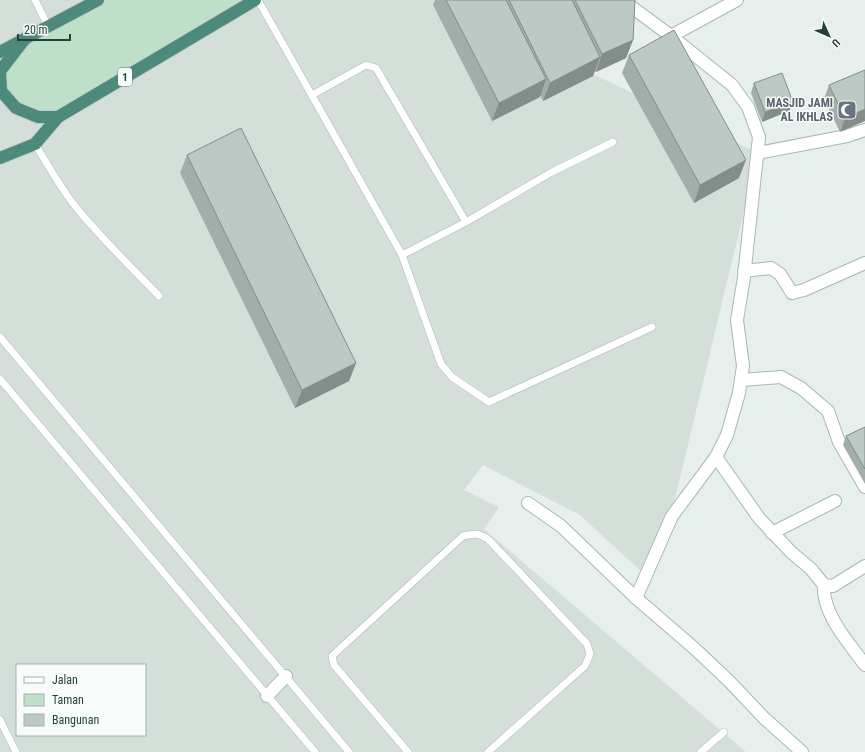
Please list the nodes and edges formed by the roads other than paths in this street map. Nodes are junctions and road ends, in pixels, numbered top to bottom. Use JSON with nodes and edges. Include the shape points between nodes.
{"nodes":[{"id":1,"x":35,"y":0,"type":"edge"},
{"id":2,"x":98,"y":0,"type":"edge"},
{"id":3,"x":254,"y":0,"type":"edge"},
{"id":4,"x":258,"y":0,"type":"edge"},
{"id":5,"x":622,"y":0,"type":"edge"},
{"id":6,"x":738,"y":0,"type":"edge"},
{"id":7,"x":48,"y":26,"type":"junction"},
{"id":8,"x":671,"y":36,"type":"junction"},
{"id":9,"x":24,"y":40,"type":"junction"},
{"id":10,"x":0,"y":52,"type":"edge"},
{"id":11,"x":312,"y":96,"type":"junction"},
{"id":12,"x":58,"y":117,"type":"junction"},
{"id":13,"x":865,"y":130,"type":"edge"},
{"id":14,"x":613,"y":142,"type":"dead end"},
{"id":15,"x":36,"y":144,"type":"junction"},
{"id":16,"x":758,"y":153,"type":"junction"},
{"id":17,"x":0,"y":158,"type":"edge"},
{"id":18,"x":466,"y":222,"type":"junction"},
{"id":19,"x":402,"y":254,"type":"junction"},
{"id":20,"x":865,"y":262,"type":"edge"},
{"id":21,"x":744,"y":271,"type":"junction"},
{"id":22,"x":159,"y":296,"type":"dead end"},
{"id":23,"x":652,"y":327,"type":"dead end"},
{"id":24,"x":0,"y":337,"type":"edge"},
{"id":25,"x":0,"y":380,"type":"edge"},
{"id":26,"x":741,"y":380,"type":"junction"},
{"id":27,"x":716,"y":457,"type":"junction"},
{"id":28,"x":865,"y":487,"type":"edge"},
{"id":29,"x":835,"y":501,"type":"dead end"},
{"id":30,"x":528,"y":503,"type":"dead end"},
{"id":31,"x":772,"y":533,"type":"junction"},
{"id":32,"x":865,"y":566,"type":"edge"},
{"id":33,"x":824,"y":585,"type":"junction"},
{"id":34,"x":636,"y":598,"type":"junction"},
{"id":35,"x":865,"y":665,"type":"edge"},
{"id":36,"x":286,"y":676,"type":"junction"},
{"id":37,"x":267,"y":696,"type":"junction"},
{"id":38,"x":0,"y":720,"type":"edge"},
{"id":39,"x":724,"y":732,"type":"dead end"},
{"id":40,"x":16,"y":752,"type":"edge"},
{"id":41,"x":315,"y":752,"type":"edge"},
{"id":42,"x":349,"y":752,"type":"edge"},
{"id":43,"x":408,"y":752,"type":"edge"},
{"id":44,"x":488,"y":752,"type":"edge"},
{"id":45,"x":702,"y":752,"type":"edge"},
{"id":46,"x":802,"y":752,"type":"edge"}],
"edges":[{"from":1,"to":7,"type":"lane"},
{"from":2,"to":7,"type":"highway"},
{"from":3,"to":12,"type":"highway","number":"1"},
{"from":4,"to":11,"type":"lane"},
{"from":5,"to":8,"type":"street"},
{"from":6,"to":8,"type":"street"},
{"from":7,"to":9,"type":"highway"},
{"from":8,"to":16,"type":"street","via":[[732,85],[748,107],[760,137]]},
{"from":9,"to":10,"type":"highway"},
{"from":9,"to":12,"type":"highway","via":[[0,71],[1,92],[16,108],[38,117]]},
{"from":11,"to":18,"type":"lane","via":[[366,65],[376,68]]},
{"from":11,"to":19,"type":"lane"},
{"from":12,"to":15,"type":"highway","number":"1"},
{"from":13,"to":16,"type":"street"},
{"from":14,"to":18,"type":"lane","via":[[552,172]]},
{"from":15,"to":17,"type":"highway","number":"1"},
{"from":15,"to":22,"type":"lane","via":[[75,206]]},
{"from":16,"to":21,"type":"street"},
{"from":18,"to":19,"type":"lane"},
{"from":19,"to":23,"type":"lane","via":[[441,364],[452,377],[489,402]]},
{"from":20,"to":21,"type":"street","via":[[792,293],[780,274],[771,268]]},
{"from":21,"to":26,"type":"street","via":[[737,320]]},
{"from":24,"to":36,"type":"lane"},
{"from":25,"to":37,"type":"lane"},
{"from":26,"to":27,"type":"street","via":[[727,435]]},
{"from":26,"to":28,"type":"street","via":[[781,378],[801,388],[828,411],[839,442]]},
{"from":27,"to":31,"type":"street","via":[[748,504]]},
{"from":27,"to":34,"type":"street","via":[[672,516]]},
{"from":29,"to":31,"type":"street"},
{"from":30,"to":34,"type":"street","via":[[561,526]]},
{"from":31,"to":33,"type":"street","via":[[811,569]]},
{"from":32,"to":33,"type":"street","via":[[833,586]]},
{"from":33,"to":35,"type":"street","via":[[824,600],[833,618]]},
{"from":34,"to":46,"type":"street","via":[[694,648]]},
{"from":36,"to":37,"type":"street"},
{"from":36,"to":42,"type":"lane"},
{"from":37,"to":41,"type":"lane"},
{"from":38,"to":40,"type":"lane"},
{"from":39,"to":45,"type":"lane"},
{"from":43,"to":44,"type":"lane","via":[[334,665],[332,656],[463,536],[474,533],[481,534],[494,546],[587,644],[590,654],[585,666]]}]}
